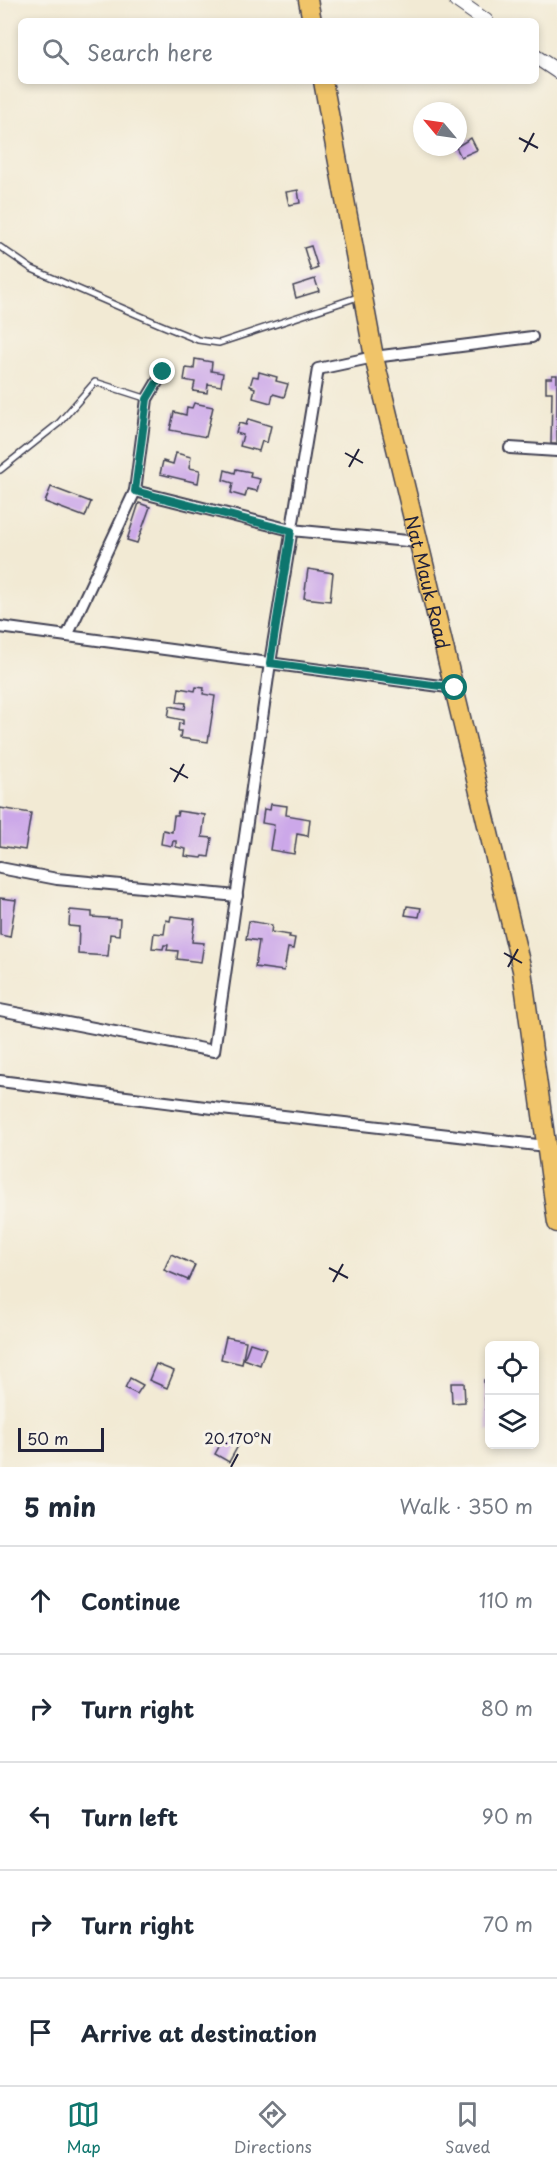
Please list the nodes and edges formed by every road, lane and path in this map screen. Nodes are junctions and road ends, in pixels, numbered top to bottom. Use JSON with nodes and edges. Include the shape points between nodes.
{"nodes":[{"id":1,"x":308,"y":0,"type":"edge"},
{"id":2,"x":456,"y":0,"type":"edge"},
{"id":3,"x":311,"y":18,"type":"edge"},
{"id":4,"x":482,"y":18,"type":"edge"},
{"id":5,"x":539,"y":59,"type":"edge"},
{"id":6,"x":557,"y":72,"type":"edge"},
{"id":7,"x":324,"y":84,"type":"edge"},
{"id":8,"x":0,"y":247,"type":"edge"},
{"id":9,"x":362,"y":296,"type":"junction"},
{"id":10,"x":532,"y":337,"type":"dead end"},
{"id":11,"x":374,"y":357,"type":"junction"},
{"id":12,"x":163,"y":372,"type":"dead end"},
{"id":13,"x":145,"y":398,"type":"dead end"},
{"id":14,"x":510,"y":448,"type":"dead end"},
{"id":15,"x":557,"y":451,"type":"edge"},
{"id":16,"x":0,"y":470,"type":"edge"},
{"id":17,"x":135,"y":491,"type":"junction"},
{"id":18,"x":291,"y":531,"type":"junction"},
{"id":19,"x":418,"y":542,"type":"junction"},
{"id":20,"x":0,"y":627,"type":"edge"},
{"id":21,"x":67,"y":636,"type":"junction"},
{"id":22,"x":270,"y":663,"type":"junction"},
{"id":23,"x":455,"y":688,"type":"junction"},
{"id":24,"x":0,"y":868,"type":"edge"},
{"id":25,"x":237,"y":896,"type":"junction"},
{"id":26,"x":0,"y":1010,"type":"edge"},
{"id":27,"x":0,"y":1081,"type":"edge"},
{"id":28,"x":546,"y":1146,"type":"junction"},
{"id":29,"x":557,"y":1223,"type":"edge"}],
"edges":[{"from":1,"to":3,"type":"highway"},
{"from":2,"to":4,"type":"street"},
{"from":5,"to":6,"type":"street"},
{"from":7,"to":9,"type":"highway","name":"Nat Mauk Road"},
{"from":8,"to":9,"type":"lane","via":[[32,269],[198,340],[219,343]]},
{"from":9,"to":11,"type":"highway","name":"Nat Mauk Road"},
{"from":10,"to":11,"type":"street"},
{"from":11,"to":18,"type":"street","via":[[318,369]]},
{"from":11,"to":19,"type":"highway","name":"Nat Mauk Road"},
{"from":12,"to":17,"type":"street","via":[[147,399]]},
{"from":13,"to":16,"type":"lane","via":[[96,382],[59,423]]},
{"from":14,"to":15,"type":"street"},
{"from":17,"to":18,"type":"street"},
{"from":17,"to":21,"type":"street"},
{"from":18,"to":19,"type":"street"},
{"from":18,"to":22,"type":"street"},
{"from":19,"to":23,"type":"highway","name":"Nat Mauk Road"},
{"from":20,"to":21,"type":"street"},
{"from":21,"to":22,"type":"street"},
{"from":22,"to":23,"type":"street"},
{"from":22,"to":25,"type":"street"},
{"from":23,"to":28,"type":"highway","name":"Nat Mauk Road","via":[[522,970]]},
{"from":24,"to":25,"type":"street","via":[[57,879]]},
{"from":25,"to":26,"type":"street","via":[[214,1051]]},
{"from":27,"to":28,"type":"street"},
{"from":28,"to":29,"type":"highway","name":"Nat Mauk Road"}]}
